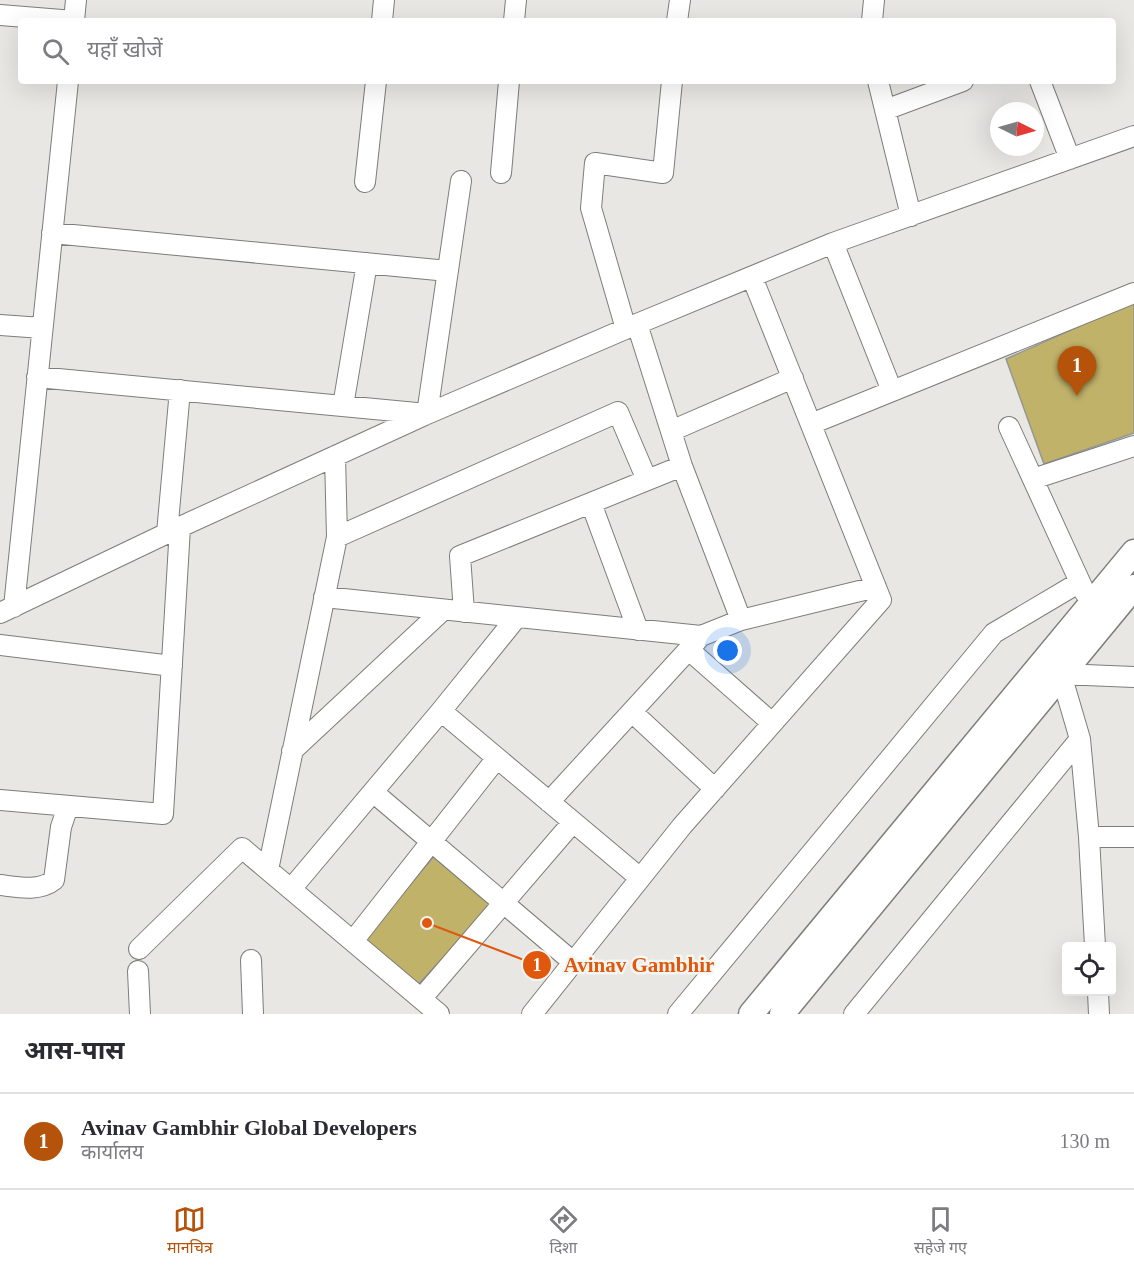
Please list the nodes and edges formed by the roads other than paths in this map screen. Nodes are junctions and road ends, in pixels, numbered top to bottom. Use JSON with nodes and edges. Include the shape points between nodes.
{"nodes":[{"id":1,"x":76,"y":0,"type":"edge"},
{"id":2,"x":384,"y":0,"type":"edge"},
{"id":3,"x":516,"y":0,"type":"edge"},
{"id":4,"x":680,"y":0,"type":"edge"},
{"id":5,"x":874,"y":0,"type":"edge"},
{"id":6,"x":0,"y":15,"type":"edge"},
{"id":7,"x":37,"y":18,"type":"edge"},
{"id":8,"x":74,"y":18,"type":"edge"},
{"id":9,"x":382,"y":18,"type":"edge"},
{"id":10,"x":514,"y":18,"type":"edge"},
{"id":11,"x":678,"y":18,"type":"edge"},
{"id":12,"x":872,"y":18,"type":"edge"},
{"id":13,"x":68,"y":84,"type":"edge"},
{"id":14,"x":376,"y":84,"type":"edge"},
{"id":15,"x":508,"y":84,"type":"edge"},
{"id":16,"x":672,"y":84,"type":"edge"},
{"id":17,"x":879,"y":84,"type":"edge"},
{"id":18,"x":955,"y":84,"type":"edge"},
{"id":19,"x":1041,"y":84,"type":"edge"},
{"id":20,"x":885,"y":110,"type":"junction"},
{"id":21,"x":1134,"y":136,"type":"edge"},
{"id":22,"x":1070,"y":159,"type":"junction"},
{"id":23,"x":501,"y":173,"type":"dead end"},
{"id":24,"x":461,"y":181,"type":"dead end"},
{"id":25,"x":365,"y":182,"type":"dead end"},
{"id":26,"x":911,"y":216,"type":"junction"},
{"id":27,"x":52,"y":233,"type":"junction"},
{"id":28,"x":833,"y":243,"type":"junction"},
{"id":29,"x":367,"y":263,"type":"junction"},
{"id":30,"x":448,"y":271,"type":"junction"},
{"id":31,"x":752,"y":277,"type":"junction"},
{"id":32,"x":1134,"y":293,"type":"edge"},
{"id":33,"x":0,"y":325,"type":"edge"},
{"id":34,"x":632,"y":326,"type":"junction"},
{"id":35,"x":42,"y":328,"type":"junction"},
{"id":36,"x":37,"y":377,"type":"junction"},
{"id":37,"x":793,"y":378,"type":"junction"},
{"id":38,"x":180,"y":390,"type":"junction"},
{"id":39,"x":892,"y":391,"type":"junction"},
{"id":40,"x":343,"y":406,"type":"junction"},
{"id":41,"x":427,"y":414,"type":"junction"},
{"id":42,"x":811,"y":424,"type":"junction"},
{"id":43,"x":1009,"y":427,"type":"dead end"},
{"id":44,"x":671,"y":431,"type":"junction"},
{"id":45,"x":1134,"y":446,"type":"edge"},
{"id":46,"x":335,"y":456,"type":"junction"},
{"id":47,"x":682,"y":466,"type":"junction"},
{"id":48,"x":1033,"y":479,"type":"junction"},
{"id":49,"x":647,"y":480,"type":"junction"},
{"id":50,"x":591,"y":503,"type":"junction"},
{"id":51,"x":173,"y":530,"type":"junction"},
{"id":52,"x":337,"y":537,"type":"junction"},
{"id":53,"x":1134,"y":552,"type":"edge"},
{"id":54,"x":1080,"y":582,"type":"junction"},
{"id":55,"x":876,"y":587,"type":"junction"},
{"id":56,"x":1134,"y":587,"type":"edge"},
{"id":57,"x":324,"y":597,"type":"junction"},
{"id":58,"x":7,"y":610,"type":"edge"},
{"id":59,"x":443,"y":610,"type":"junction"},
{"id":60,"x":464,"y":612,"type":"junction"},
{"id":61,"x":1097,"y":614,"type":"junction"},
{"id":62,"x":516,"y":617,"type":"junction"},
{"id":63,"x":741,"y":620,"type":"junction"},
{"id":64,"x":638,"y":630,"type":"junction"},
{"id":65,"x":695,"y":643,"type":"junction"},
{"id":66,"x":0,"y":645,"type":"edge"},
{"id":67,"x":1053,"y":650,"type":"junction"},
{"id":68,"x":172,"y":666,"type":"junction"},
{"id":69,"x":1062,"y":674,"type":"junction"},
{"id":70,"x":1134,"y":677,"type":"edge"},
{"id":71,"x":441,"y":711,"type":"junction"},
{"id":72,"x":632,"y":712,"type":"junction"},
{"id":73,"x":772,"y":723,"type":"junction"},
{"id":74,"x":1080,"y":739,"type":"junction"},
{"id":75,"x":292,"y":751,"type":"junction"},
{"id":76,"x":497,"y":758,"type":"junction"},
{"id":77,"x":715,"y":789,"type":"junction"},
{"id":78,"x":373,"y":792,"type":"junction"},
{"id":79,"x":0,"y":800,"type":"edge"},
{"id":80,"x":549,"y":802,"type":"junction"},
{"id":81,"x":68,"y":806,"type":"junction"},
{"id":82,"x":573,"y":822,"type":"junction"},
{"id":83,"x":1089,"y":837,"type":"junction"},
{"id":84,"x":1134,"y":837,"type":"edge"},
{"id":85,"x":432,"y":842,"type":"junction"},
{"id":86,"x":267,"y":870,"type":"junction"},
{"id":87,"x":640,"y":878,"type":"junction"},
{"id":88,"x":0,"y":885,"type":"edge"},
{"id":89,"x":291,"y":889,"type":"junction"},
{"id":90,"x":504,"y":903,"type":"junction"},
{"id":91,"x":353,"y":941,"type":"junction"},
{"id":92,"x":1095,"y":942,"type":"edge"},
{"id":93,"x":139,"y":950,"type":"dead end"},
{"id":94,"x":251,"y":960,"type":"dead end"},
{"id":95,"x":573,"y":962,"type":"junction"},
{"id":96,"x":138,"y":971,"type":"dead end"},
{"id":97,"x":1098,"y":996,"type":"edge"},
{"id":98,"x":421,"y":999,"type":"junction"},
{"id":99,"x":140,"y":1014,"type":"edge"},
{"id":100,"x":253,"y":1014,"type":"edge"},
{"id":101,"x":439,"y":1014,"type":"edge"},
{"id":102,"x":532,"y":1014,"type":"edge"},
{"id":103,"x":678,"y":1014,"type":"edge"},
{"id":104,"x":752,"y":1014,"type":"edge"},
{"id":105,"x":782,"y":1014,"type":"edge"},
{"id":106,"x":854,"y":1014,"type":"edge"},
{"id":107,"x":1099,"y":1014,"type":"edge"}],
"edges":[{"from":1,"to":8,"type":"street"},
{"from":2,"to":9,"type":"street"},
{"from":3,"to":10,"type":"street"},
{"from":4,"to":11,"type":"street"},
{"from":5,"to":12,"type":"street"},
{"from":6,"to":7,"type":"street"},
{"from":13,"to":27,"type":"street"},
{"from":14,"to":25,"type":"street"},
{"from":15,"to":23,"type":"street"},
{"from":16,"to":34,"type":"street","via":[[663,173],[595,163],[591,208]]},
{"from":17,"to":20,"type":"street"},
{"from":18,"to":20,"type":"street"},
{"from":19,"to":22,"type":"street"},
{"from":20,"to":26,"type":"street"},
{"from":21,"to":22,"type":"street"},
{"from":22,"to":26,"type":"street"},
{"from":24,"to":30,"type":"street"},
{"from":26,"to":28,"type":"street"},
{"from":27,"to":29,"type":"street"},
{"from":27,"to":35,"type":"street"},
{"from":28,"to":31,"type":"street"},
{"from":28,"to":39,"type":"street"},
{"from":29,"to":30,"type":"street"},
{"from":29,"to":40,"type":"street"},
{"from":30,"to":41,"type":"street"},
{"from":31,"to":34,"type":"street"},
{"from":31,"to":37,"type":"street"},
{"from":32,"to":39,"type":"street"},
{"from":33,"to":35,"type":"street"},
{"from":34,"to":41,"type":"street"},
{"from":34,"to":44,"type":"street"},
{"from":35,"to":36,"type":"street"},
{"from":36,"to":38,"type":"street"},
{"from":36,"to":58,"type":"street"},
{"from":37,"to":42,"type":"street"},
{"from":37,"to":44,"type":"street"},
{"from":38,"to":40,"type":"street"},
{"from":38,"to":51,"type":"street"},
{"from":39,"to":42,"type":"street"},
{"from":40,"to":41,"type":"street"},
{"from":41,"to":46,"type":"street"},
{"from":42,"to":55,"type":"street"},
{"from":43,"to":48,"type":"street"},
{"from":44,"to":47,"type":"street"},
{"from":45,"to":48,"type":"street"},
{"from":46,"to":51,"type":"street"},
{"from":46,"to":52,"type":"street"},
{"from":47,"to":49,"type":"street"},
{"from":47,"to":63,"type":"street"},
{"from":48,"to":54,"type":"street"},
{"from":49,"to":50,"type":"street"},
{"from":49,"to":52,"type":"street","via":[[618,412]]},
{"from":50,"to":60,"type":"street","via":[[460,556]]},
{"from":50,"to":64,"type":"street"},
{"from":51,"to":58,"type":"street"},
{"from":51,"to":68,"type":"street"},
{"from":52,"to":57,"type":"street"},
{"from":53,"to":61,"type":"street"},
{"from":54,"to":61,"type":"street"},
{"from":54,"to":103,"type":"street","via":[[994,633]]},
{"from":55,"to":63,"type":"street"},
{"from":55,"to":73,"type":"street","via":[[881,600]]},
{"from":56,"to":61,"type":"street"},
{"from":57,"to":59,"type":"street"},
{"from":57,"to":75,"type":"street"},
{"from":59,"to":60,"type":"street"},
{"from":59,"to":75,"type":"street"},
{"from":60,"to":62,"type":"street"},
{"from":61,"to":67,"type":"street"},
{"from":61,"to":69,"type":"street"},
{"from":62,"to":64,"type":"street"},
{"from":62,"to":71,"type":"street"},
{"from":63,"to":65,"type":"street"},
{"from":64,"to":65,"type":"street"},
{"from":65,"to":72,"type":"street"},
{"from":65,"to":73,"type":"street"},
{"from":66,"to":68,"type":"street"},
{"from":67,"to":69,"type":"street"},
{"from":67,"to":104,"type":"street"},
{"from":68,"to":81,"type":"street","via":[[163,814]]},
{"from":69,"to":70,"type":"street"},
{"from":69,"to":74,"type":"street"},
{"from":69,"to":105,"type":"street"},
{"from":71,"to":76,"type":"street"},
{"from":71,"to":78,"type":"street"},
{"from":72,"to":77,"type":"street"},
{"from":72,"to":80,"type":"street"},
{"from":73,"to":77,"type":"street"},
{"from":74,"to":83,"type":"street"},
{"from":74,"to":106,"type":"street"},
{"from":75,"to":86,"type":"street"},
{"from":76,"to":80,"type":"street"},
{"from":76,"to":85,"type":"street"},
{"from":77,"to":87,"type":"street"},
{"from":78,"to":85,"type":"street"},
{"from":78,"to":89,"type":"street"},
{"from":79,"to":81,"type":"street"},
{"from":80,"to":82,"type":"street"},
{"from":81,"to":88,"type":"street","via":[[54,880],[31,888]]},
{"from":82,"to":87,"type":"street"},
{"from":82,"to":90,"type":"street"},
{"from":83,"to":84,"type":"street"},
{"from":83,"to":92,"type":"street"},
{"from":85,"to":90,"type":"street"},
{"from":85,"to":91,"type":"street"},
{"from":86,"to":89,"type":"street"},
{"from":86,"to":93,"type":"street","via":[[242,848]]},
{"from":87,"to":95,"type":"street"},
{"from":89,"to":91,"type":"street"},
{"from":90,"to":95,"type":"street"},
{"from":90,"to":98,"type":"street"},
{"from":91,"to":98,"type":"street"},
{"from":94,"to":100,"type":"street"},
{"from":95,"to":102,"type":"street"},
{"from":96,"to":99,"type":"street"},
{"from":97,"to":107,"type":"street"},
{"from":98,"to":101,"type":"street"}]}
